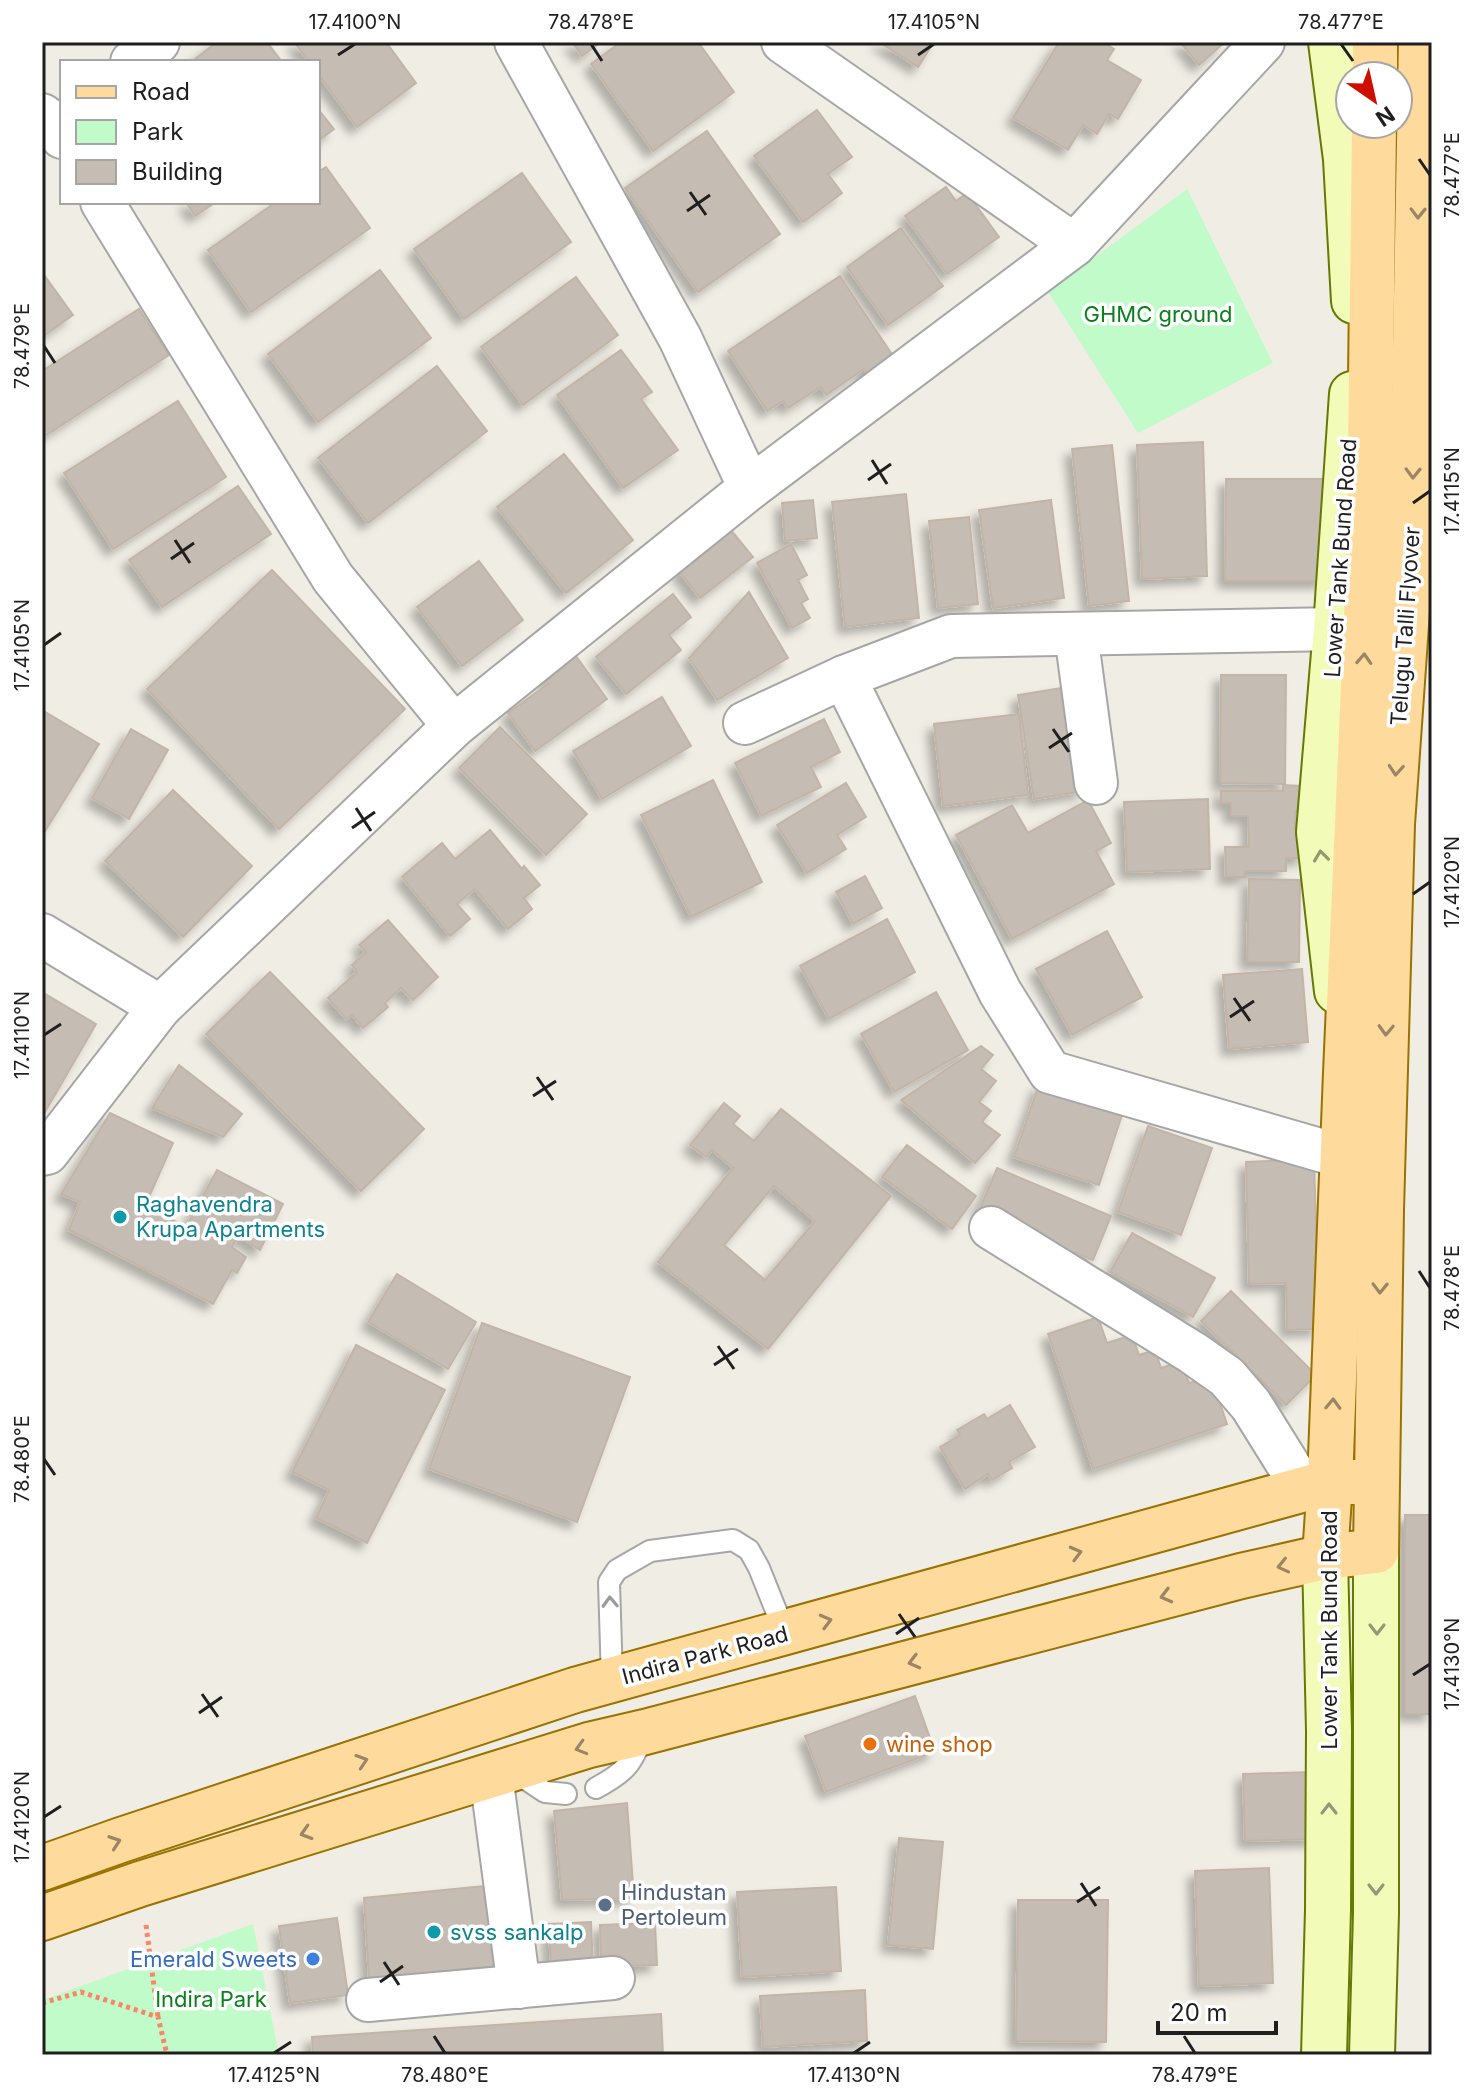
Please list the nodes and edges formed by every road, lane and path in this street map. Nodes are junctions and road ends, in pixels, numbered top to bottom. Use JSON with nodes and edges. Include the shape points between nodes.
{"nodes":[{"id":1,"x":158,"y":42,"type":"edge"},
{"id":2,"x":516,"y":42,"type":"edge"},
{"id":3,"x":783,"y":42,"type":"edge"},
{"id":4,"x":1263,"y":42,"type":"edge"},
{"id":5,"x":1331,"y":42,"type":"edge"},
{"id":6,"x":1421,"y":47,"type":"edge"},
{"id":7,"x":135,"y":60,"type":"edge"},
{"id":8,"x":1374,"y":140,"type":"edge"},
{"id":9,"x":103,"y":204,"type":"edge"},
{"id":10,"x":1074,"y":245,"type":"junction"},
{"id":11,"x":750,"y":488,"type":"junction"},
{"id":12,"x":1336,"y":629,"type":"junction"},
{"id":13,"x":1076,"y":634,"type":"junction"},
{"id":14,"x":844,"y":677,"type":"junction"},
{"id":15,"x":745,"y":723,"type":"dead end"},
{"id":16,"x":454,"y":726,"type":"junction"},
{"id":17,"x":1096,"y":783,"type":"dead end"},
{"id":18,"x":42,"y":935,"type":"edge"},
{"id":19,"x":160,"y":1007,"type":"junction"},
{"id":20,"x":1346,"y":1073,"type":"junction"},
{"id":21,"x":42,"y":1154,"type":"edge"},
{"id":22,"x":1344,"y":1157,"type":"junction"},
{"id":23,"x":991,"y":1228,"type":"dead end"},
{"id":24,"x":1378,"y":1483,"type":"junction"},
{"id":25,"x":1317,"y":1486,"type":"junction"},
{"id":26,"x":1376,"y":1551,"type":"junction"},
{"id":27,"x":1325,"y":1557,"type":"junction"},
{"id":28,"x":785,"y":1633,"type":"junction"},
{"id":29,"x":612,"y":1680,"type":"junction"},
{"id":30,"x":645,"y":1732,"type":"junction"},
{"id":31,"x":501,"y":1772,"type":"junction"},
{"id":32,"x":596,"y":1788,"type":"dead end"},
{"id":33,"x":566,"y":1794,"type":"dead end"},
{"id":34,"x":42,"y":1868,"type":"edge"},
{"id":35,"x":140,"y":1884,"type":"junction"},
{"id":36,"x":42,"y":1918,"type":"edge"},
{"id":37,"x":613,"y":1978,"type":"dead end"},
{"id":38,"x":519,"y":1987,"type":"junction"},
{"id":39,"x":368,"y":2000,"type":"dead end"},
{"id":40,"x":42,"y":2003,"type":"edge"},
{"id":41,"x":158,"y":2017,"type":"junction"},
{"id":42,"x":167,"y":2055,"type":"edge"},
{"id":43,"x":1324,"y":2055,"type":"edge"},
{"id":44,"x":1372,"y":2055,"type":"edge"}],
"edges":[{"from":1,"to":7,"type":"street"},
{"from":2,"to":11,"type":"street","via":[[680,338]]},
{"from":3,"to":10,"type":"street"},
{"from":4,"to":10,"type":"street"},
{"from":5,"to":12,"type":"main road","name":"Lower Tank Bund Road","via":[[1346,159],[1354,300]]},
{"from":6,"to":24,"type":"main road","name":"Telugu Talli Flyover","one_way":true,"via":[[1411,553],[1392,824]]},
{"from":20,"to":8,"type":"main road","name":"Telugu Talli Flyover","one_way":true,"via":[[1369,550]]},
{"from":9,"to":16,"type":"street","via":[[333,578]]},
{"from":10,"to":11,"type":"street"},
{"from":11,"to":16,"type":"street"},
{"from":12,"to":13,"type":"street"},
{"from":20,"to":12,"type":"main road","name":"Lower Tank Bund Road","one_way":true,"via":[[1319,832]]},
{"from":13,"to":14,"type":"street","via":[[951,636]]},
{"from":13,"to":17,"type":"street"},
{"from":14,"to":15,"type":"street"},
{"from":14,"to":22,"type":"street","via":[[1000,992],[1050,1072]]},
{"from":16,"to":19,"type":"street"},
{"from":18,"to":19,"type":"street"},
{"from":19,"to":21,"type":"street"},
{"from":20,"to":22,"type":"main road","name":"Telugu Talli Flyover"},
{"from":25,"to":22,"type":"main road","name":"Lower Tank Bund Road","one_way":true},
{"from":23,"to":25,"type":"street","via":[[1227,1377]]},
{"from":24,"to":25,"type":"main road","name":"Indira Park Road"},
{"from":24,"to":26,"type":"main road"},
{"from":25,"to":27,"type":"main road","name":"Lower Tank Bund Road"},
{"from":28,"to":25,"type":"main road","name":"Indira Park Road","one_way":true},
{"from":26,"to":27,"type":"main road"},
{"from":26,"to":44,"type":"main road","one_way":true},
{"from":27,"to":30,"type":"main road","one_way":true},
{"from":43,"to":27,"type":"main road","name":"Lower Tank Bund Road","one_way":true,"via":[[1329,1746]]},
{"from":28,"to":29,"type":"main road","name":"Indira Park Road"},
{"from":29,"to":28,"type":"lane","one_way":true,"via":[[609,1582],[617,1570],[650,1551],[733,1540],[749,1550]]},
{"from":34,"to":29,"type":"main road","name":"Indira Park Road","one_way":true},
{"from":30,"to":31,"type":"main road","one_way":true},
{"from":30,"to":32,"type":"lane","via":[[633,1761]]},
{"from":31,"to":33,"type":"lane","via":[[545,1792]]},
{"from":31,"to":35,"type":"main road","one_way":true},
{"from":31,"to":38,"type":"street"},
{"from":35,"to":36,"type":"main road"},
{"from":35,"to":41,"type":"path"},
{"from":37,"to":38,"type":"street"},
{"from":38,"to":39,"type":"street"},
{"from":40,"to":41,"type":"path","via":[[81,1992]]},
{"from":41,"to":42,"type":"path"}]}
